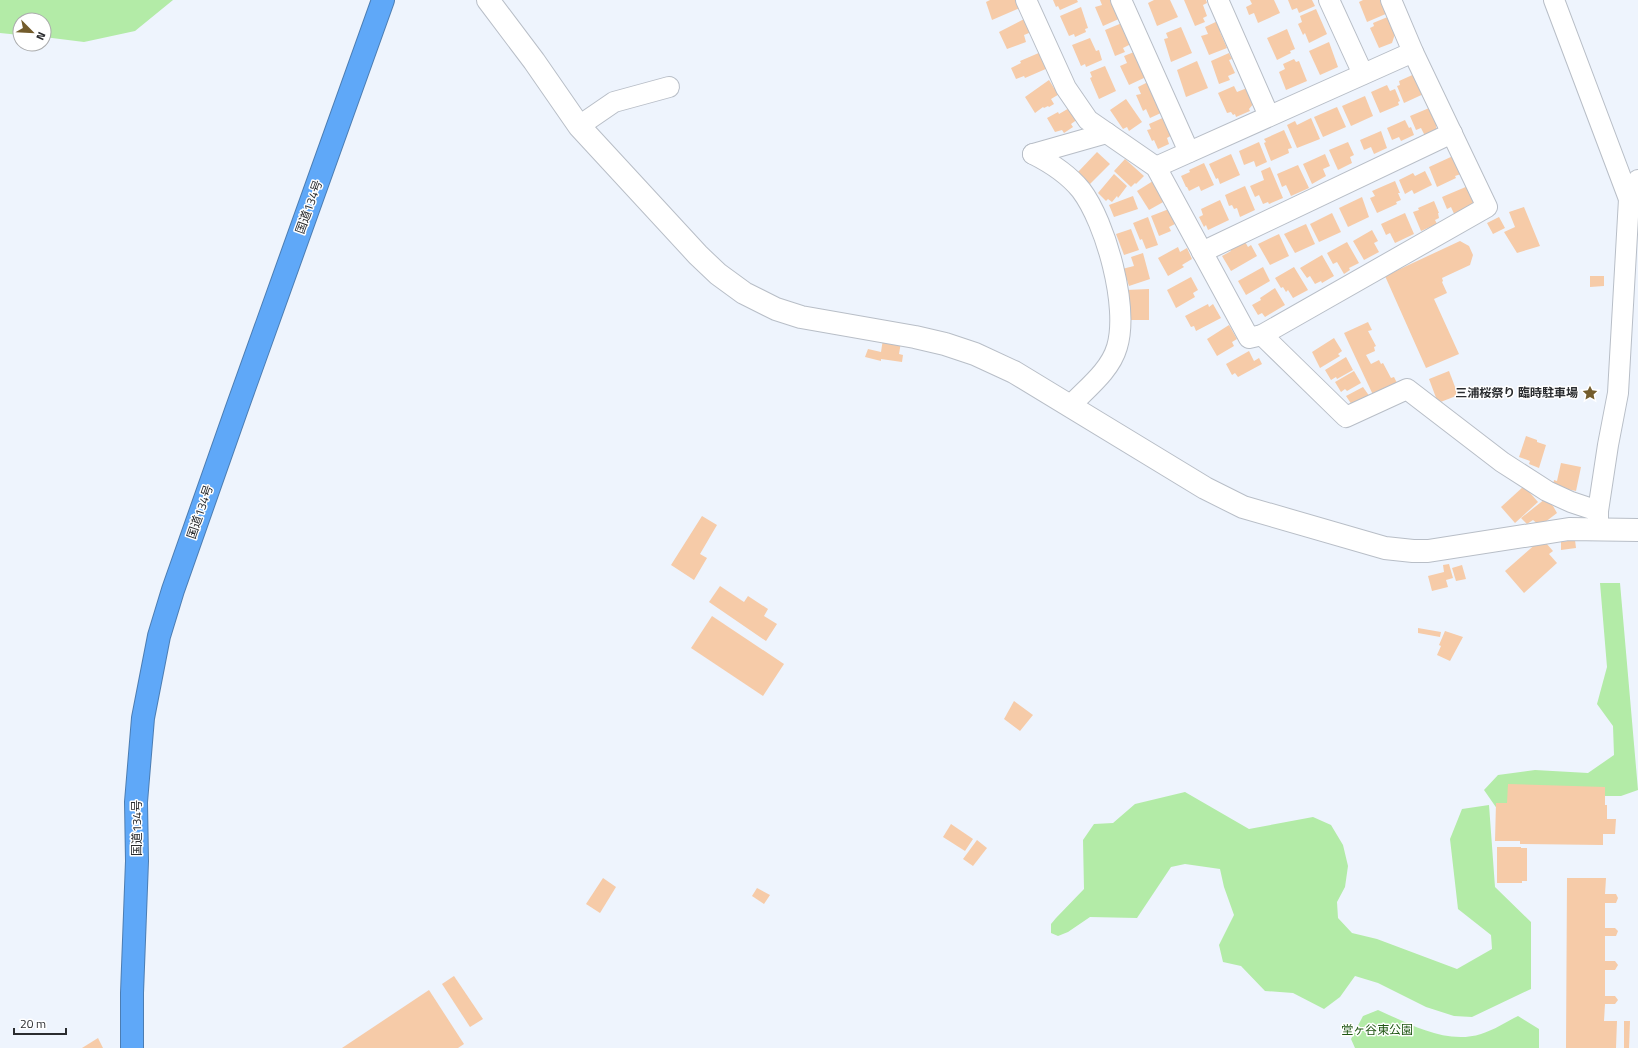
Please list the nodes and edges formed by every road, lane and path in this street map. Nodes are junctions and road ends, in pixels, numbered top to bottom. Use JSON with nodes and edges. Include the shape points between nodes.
{"nodes":[{"id":1,"x":383,"y":0,"type":"edge"},
{"id":2,"x":488,"y":0,"type":"edge"},
{"id":3,"x":1026,"y":0,"type":"edge"},
{"id":4,"x":1121,"y":0,"type":"edge"},
{"id":5,"x":1218,"y":0,"type":"edge"},
{"id":6,"x":1329,"y":0,"type":"edge"},
{"id":7,"x":1391,"y":0,"type":"edge"},
{"id":8,"x":1554,"y":0,"type":"edge"},
{"id":9,"x":1413,"y":52,"type":"junction"},
{"id":10,"x":1363,"y":74,"type":"junction"},
{"id":11,"x":669,"y":87,"type":"dead end"},
{"id":12,"x":1269,"y":116,"type":"junction"},
{"id":13,"x":579,"y":126,"type":"junction"},
{"id":14,"x":1107,"y":133,"type":"junction"},
{"id":15,"x":1452,"y":133,"type":"junction"},
{"id":16,"x":1188,"y":152,"type":"junction"},
{"id":17,"x":1156,"y":167,"type":"junction"},
{"id":18,"x":1638,"y":180,"type":"edge"},
{"id":19,"x":1629,"y":199,"type":"junction"},
{"id":20,"x":1202,"y":252,"type":"junction"},
{"id":21,"x":1262,"y":335,"type":"junction"},
{"id":22,"x":1070,"y":406,"type":"junction"},
{"id":23,"x":1598,"y":520,"type":"junction"},
{"id":24,"x":1629,"y":530,"type":"edge"},
{"id":25,"x":132,"y":1048,"type":"edge"}],
"edges":[{"from":1,"to":25,"type":"highway","name":"国道134号","via":[[239,401],[159,636],[143,718],[136,802]]},
{"from":2,"to":13,"type":"street"},
{"from":3,"to":14,"type":"street","via":[[1066,88],[1088,120]]},
{"from":4,"to":16,"type":"street"},
{"from":5,"to":12,"type":"street"},
{"from":6,"to":10,"type":"street"},
{"from":7,"to":9,"type":"street"},
{"from":8,"to":19,"type":"street"},
{"from":9,"to":10,"type":"street"},
{"from":9,"to":15,"type":"street"},
{"from":10,"to":12,"type":"street"},
{"from":11,"to":13,"type":"street","via":[[614,102]]},
{"from":12,"to":16,"type":"street"},
{"from":13,"to":22,"type":"street","via":[[698,255],[744,293],[776,309],[801,317],[915,336],[975,354],[1014,372]]},
{"from":14,"to":17,"type":"street"},
{"from":14,"to":22,"type":"street","via":[[1033,154],[1064,173],[1081,190],[1096,217],[1116,276],[1120,303],[1118,346],[1113,358],[1105,370]]},
{"from":15,"to":20,"type":"street"},
{"from":15,"to":21,"type":"street","via":[[1487,207]]},
{"from":16,"to":17,"type":"street"},
{"from":17,"to":20,"type":"street"},
{"from":18,"to":19,"type":"street"},
{"from":19,"to":23,"type":"street","via":[[1618,392]]},
{"from":20,"to":21,"type":"street","via":[[1249,338]]},
{"from":21,"to":23,"type":"street","via":[[1346,417],[1407,389],[1502,462]]},
{"from":22,"to":23,"type":"street","via":[[1232,502],[1385,548],[1428,551],[1568,529]]},
{"from":23,"to":24,"type":"street"}]}
